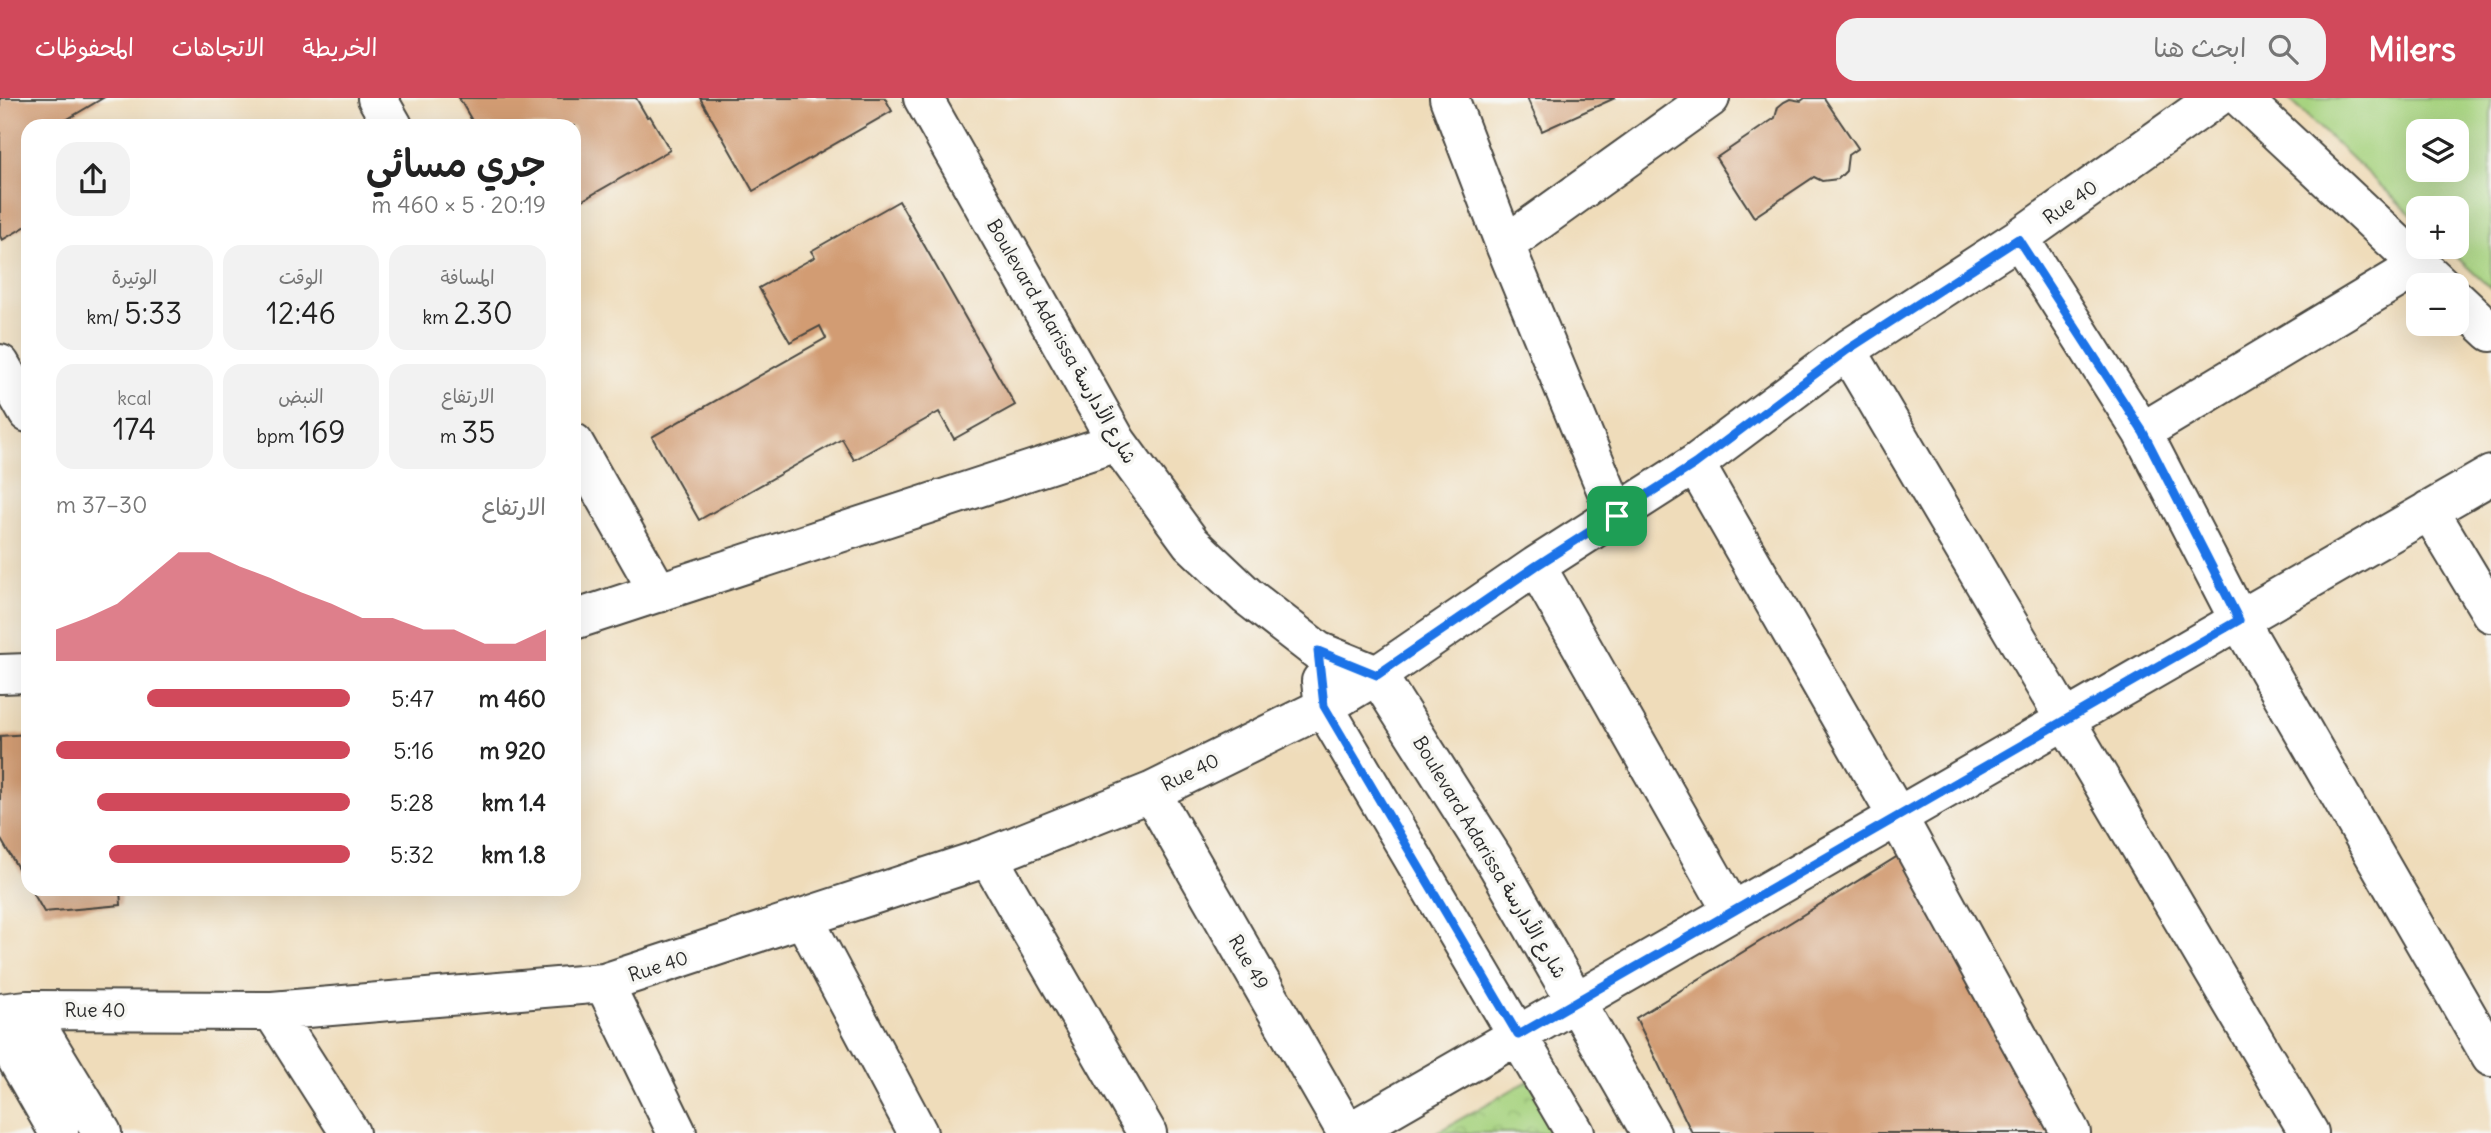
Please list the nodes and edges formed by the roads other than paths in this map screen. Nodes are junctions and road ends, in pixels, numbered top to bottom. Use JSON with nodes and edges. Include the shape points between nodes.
{"nodes":[{"id":1,"x":377,"y":98,"type":"edge"},
{"id":2,"x":923,"y":98,"type":"edge"},
{"id":3,"x":1449,"y":98,"type":"edge"},
{"id":4,"x":1710,"y":98,"type":"edge"},
{"id":5,"x":2216,"y":98,"type":"edge"},
{"id":6,"x":2241,"y":98,"type":"edge"},
{"id":7,"x":389,"y":119,"type":"edge"},
{"id":8,"x":2018,"y":239,"type":"junction"},
{"id":9,"x":1505,"y":245,"type":"junction"},
{"id":10,"x":2429,"y":273,"type":"edge"},
{"id":11,"x":2406,"y":289,"type":"edge"},
{"id":12,"x":2469,"y":311,"type":"edge"},
{"id":13,"x":2491,"y":332,"type":"edge"},
{"id":14,"x":1847,"y":350,"type":"junction"},
{"id":15,"x":0,"y":364,"type":"edge"},
{"id":16,"x":21,"y":401,"type":"edge"},
{"id":17,"x":2143,"y":432,"type":"junction"},
{"id":18,"x":1117,"y":442,"type":"junction"},
{"id":19,"x":581,"y":455,"type":"edge"},
{"id":20,"x":1695,"y":464,"type":"junction"},
{"id":21,"x":2491,"y":475,"type":"edge"},
{"id":22,"x":2429,"y":510,"type":"junction"},
{"id":23,"x":1617,"y":516,"type":"junction"},
{"id":24,"x":1536,"y":566,"type":"junction"},
{"id":25,"x":659,"y":593,"type":"junction"},
{"id":26,"x":2491,"y":613,"type":"edge"},
{"id":27,"x":581,"y":618,"type":"edge"},
{"id":28,"x":2239,"y":620,"type":"junction"},
{"id":29,"x":1318,"y":651,"type":"junction"},
{"id":30,"x":21,"y":673,"type":"edge"},
{"id":31,"x":0,"y":674,"type":"edge"},
{"id":32,"x":1377,"y":675,"type":"junction"},
{"id":33,"x":1324,"y":706,"type":"junction"},
{"id":34,"x":2064,"y":719,"type":"junction"},
{"id":35,"x":1151,"y":792,"type":"junction"},
{"id":36,"x":1897,"y":816,"type":"junction"},
{"id":37,"x":988,"y":857,"type":"junction"},
{"id":38,"x":1732,"y":911,"type":"junction"},
{"id":39,"x":804,"y":919,"type":"junction"},
{"id":40,"x":604,"y":983,"type":"junction"},
{"id":41,"x":1577,"y":1001,"type":"junction"},
{"id":42,"x":272,"y":1010,"type":"junction"},
{"id":43,"x":7,"y":1013,"type":"edge"},
{"id":44,"x":1518,"y":1035,"type":"junction"},
{"id":45,"x":2491,"y":1057,"type":"edge"},
{"id":46,"x":60,"y":1133,"type":"edge"},
{"id":47,"x":102,"y":1133,"type":"edge"},
{"id":48,"x":350,"y":1133,"type":"edge"},
{"id":49,"x":677,"y":1133,"type":"edge"},
{"id":50,"x":918,"y":1133,"type":"edge"},
{"id":51,"x":1147,"y":1133,"type":"edge"},
{"id":52,"x":1347,"y":1133,"type":"edge"},
{"id":53,"x":1576,"y":1133,"type":"edge"},
{"id":54,"x":1651,"y":1133,"type":"edge"},
{"id":55,"x":2071,"y":1133,"type":"edge"},
{"id":56,"x":2309,"y":1133,"type":"edge"}],
"edges":[{"from":1,"to":7,"type":"street"},
{"from":2,"to":18,"type":"street","name":"Boulevard Adarissa شارع الأدارسة"},
{"from":3,"to":9,"type":"street"},
{"from":4,"to":9,"type":"street"},
{"from":5,"to":8,"type":"street","name":"Rue 40"},
{"from":6,"to":10,"type":"street"},
{"from":8,"to":14,"type":"street","name":"Rue 40"},
{"from":8,"to":17,"type":"street"},
{"from":9,"to":23,"type":"street"},
{"from":11,"to":17,"type":"street"},
{"from":12,"to":13,"type":"street"},
{"from":14,"to":20,"type":"street","name":"Rue 40"},
{"from":14,"to":34,"type":"street"},
{"from":15,"to":16,"type":"street"},
{"from":17,"to":28,"type":"street"},
{"from":18,"to":25,"type":"street"},
{"from":18,"to":29,"type":"street","name":"Boulevard Adarissa شارع الأدارسة","via":[[1191,542],[1247,596]]},
{"from":19,"to":25,"type":"street"},
{"from":20,"to":23,"type":"street","name":"Rue 40"},
{"from":20,"to":36,"type":"street"},
{"from":21,"to":22,"type":"street"},
{"from":22,"to":26,"type":"street"},
{"from":22,"to":28,"type":"street"},
{"from":23,"to":24,"type":"street","name":"Rue 40"},
{"from":24,"to":32,"type":"street","name":"Rue 40"},
{"from":24,"to":38,"type":"street"},
{"from":25,"to":27,"type":"street"},
{"from":28,"to":34,"type":"street"},
{"from":28,"to":45,"type":"street"},
{"from":29,"to":32,"type":"street","name":"Boulevard Adarissa شارع الأدارسة"},
{"from":29,"to":33,"type":"street"},
{"from":30,"to":31,"type":"street"},
{"from":32,"to":33,"type":"street","name":"Rue 40"},
{"from":32,"to":41,"type":"street","name":"Boulevard Adarissa شارع الأدارسة","via":[[1499,866]]},
{"from":33,"to":35,"type":"street","name":"Rue 40"},
{"from":33,"to":44,"type":"street"},
{"from":34,"to":36,"type":"street"},
{"from":34,"to":56,"type":"street"},
{"from":35,"to":37,"type":"street","name":"Rue 40"},
{"from":35,"to":52,"type":"street","name":"Rue 49"},
{"from":36,"to":38,"type":"street"},
{"from":36,"to":55,"type":"street"},
{"from":37,"to":39,"type":"street","name":"Rue 40"},
{"from":37,"to":51,"type":"street"},
{"from":38,"to":41,"type":"street"},
{"from":39,"to":40,"type":"street","name":"Rue 40"},
{"from":39,"to":50,"type":"street"},
{"from":40,"to":42,"type":"street","name":"Rue 40"},
{"from":40,"to":49,"type":"street"},
{"from":41,"to":44,"type":"street"},
{"from":41,"to":54,"type":"street","name":"Boulevard Adarissa شارع الأدارسة"},
{"from":42,"to":43,"type":"street","name":"Rue 40"},
{"from":42,"to":48,"type":"street"},
{"from":43,"to":46,"type":"street"},
{"from":43,"to":47,"type":"street"},
{"from":44,"to":52,"type":"street"},
{"from":44,"to":53,"type":"street"}]}
